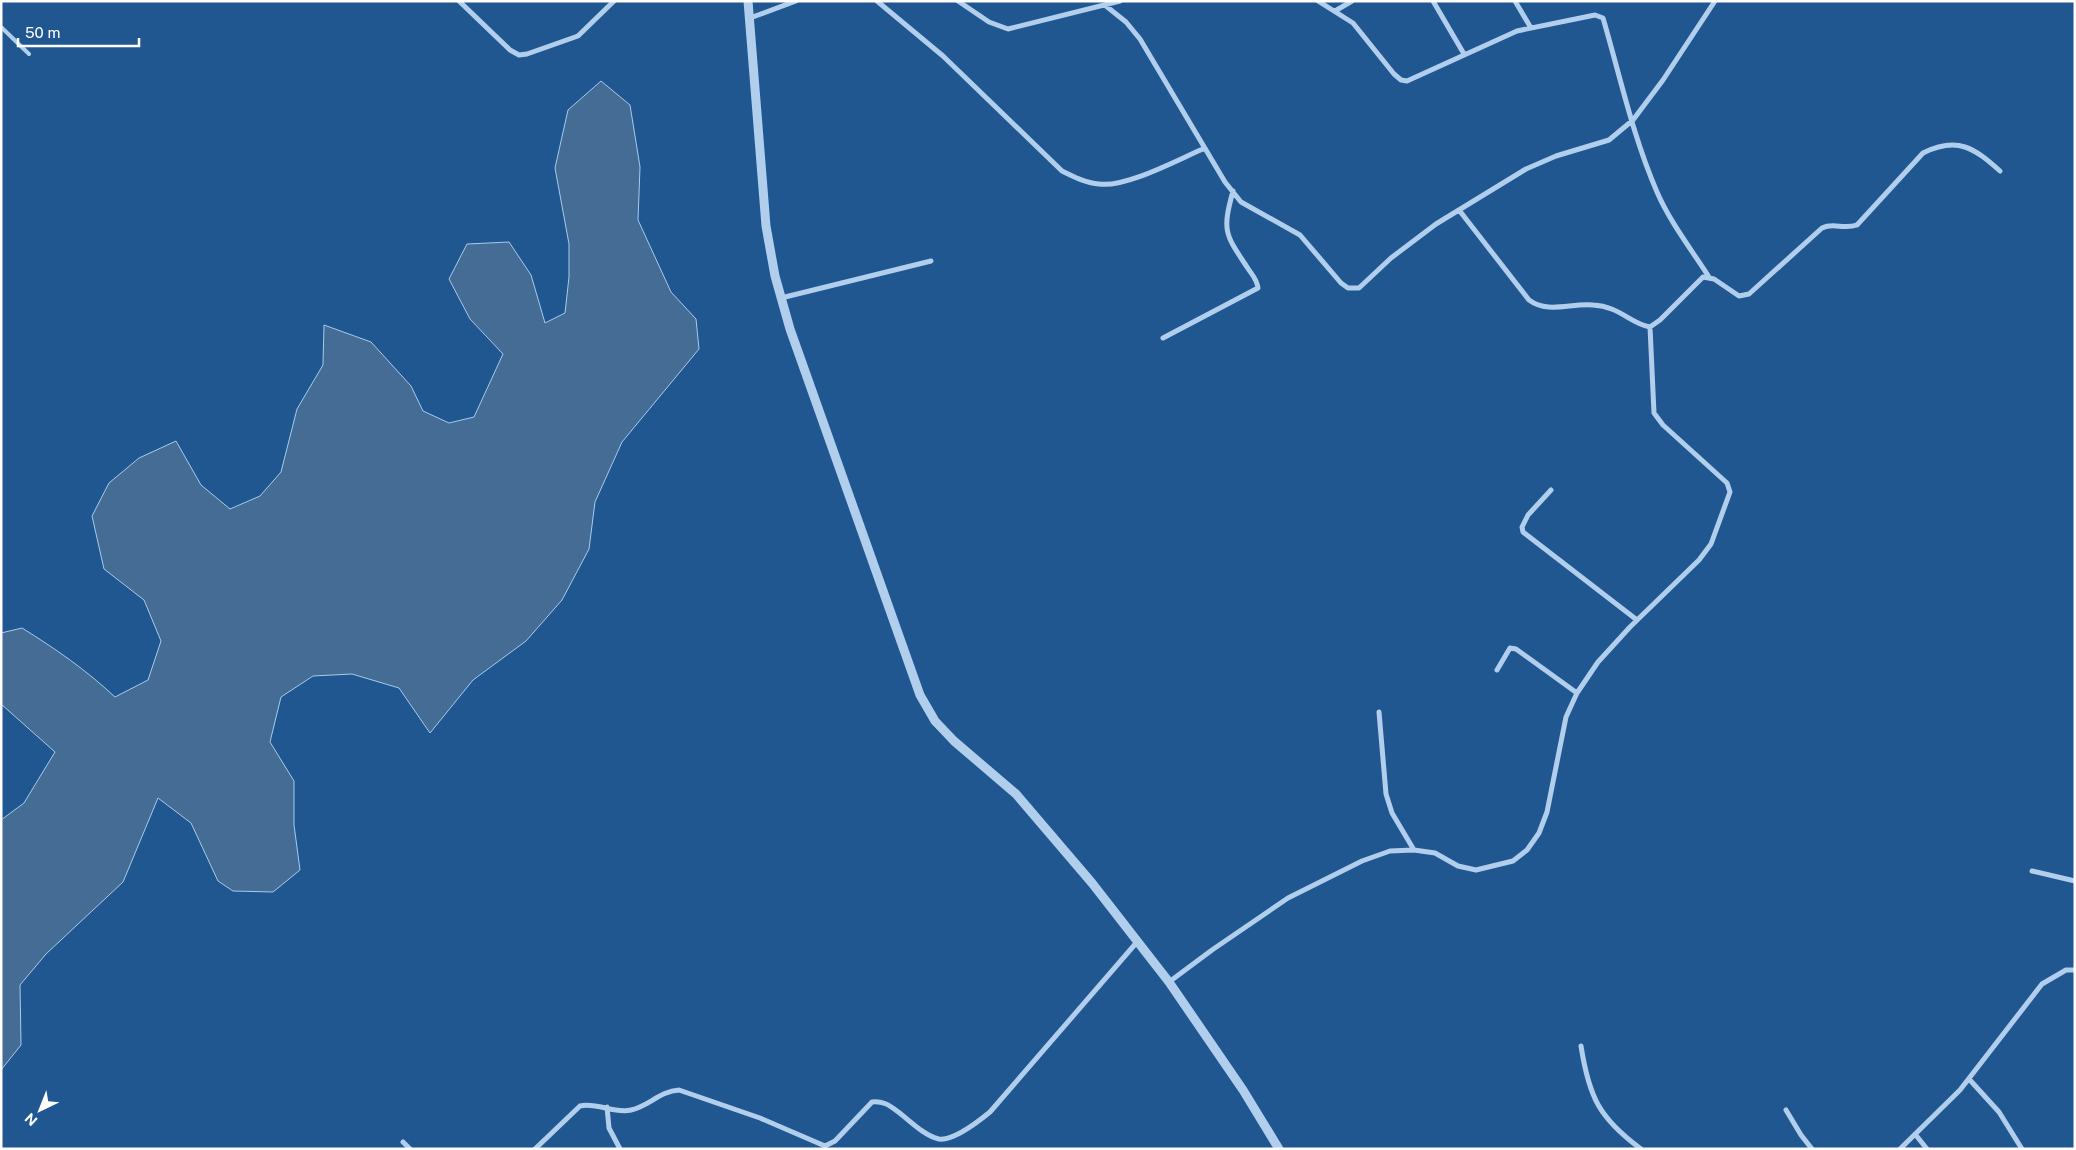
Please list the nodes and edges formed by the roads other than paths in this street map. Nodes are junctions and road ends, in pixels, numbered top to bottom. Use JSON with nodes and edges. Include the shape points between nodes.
{"nodes":[{"id":1,"x":459,"y":1,"type":"edge"},
{"id":2,"x":614,"y":1,"type":"edge"},
{"id":3,"x":748,"y":1,"type":"edge"},
{"id":4,"x":796,"y":1,"type":"edge"},
{"id":5,"x":877,"y":1,"type":"edge"},
{"id":6,"x":958,"y":1,"type":"edge"},
{"id":7,"x":1120,"y":1,"type":"edge"},
{"id":8,"x":1318,"y":1,"type":"edge"},
{"id":9,"x":1352,"y":1,"type":"edge"},
{"id":10,"x":1433,"y":1,"type":"edge"},
{"id":11,"x":1515,"y":1,"type":"edge"},
{"id":12,"x":1715,"y":1,"type":"edge"},
{"id":13,"x":1106,"y":6,"type":"junction"},
{"id":14,"x":1335,"y":11,"type":"junction"},
{"id":15,"x":750,"y":18,"type":"junction"},
{"id":16,"x":1,"y":27,"type":"edge"},
{"id":17,"x":1531,"y":28,"type":"junction"},
{"id":18,"x":28,"y":54,"type":"dead end"},
{"id":19,"x":1464,"y":54,"type":"junction"},
{"id":20,"x":1633,"y":120,"type":"junction"},
{"id":21,"x":1205,"y":148,"type":"junction"},
{"id":22,"x":2000,"y":171,"type":"dead end"},
{"id":23,"x":1233,"y":192,"type":"junction"},
{"id":24,"x":1459,"y":210,"type":"junction"},
{"id":25,"x":931,"y":261,"type":"dead end"},
{"id":26,"x":1709,"y":276,"type":"junction"},
{"id":27,"x":781,"y":298,"type":"junction"},
{"id":28,"x":1650,"y":327,"type":"junction"},
{"id":29,"x":1164,"y":338,"type":"dead end"},
{"id":30,"x":1551,"y":490,"type":"dead end"},
{"id":31,"x":1637,"y":620,"type":"junction"},
{"id":32,"x":1497,"y":670,"type":"dead end"},
{"id":33,"x":1577,"y":693,"type":"junction"},
{"id":34,"x":1379,"y":712,"type":"dead end"},
{"id":35,"x":1414,"y":850,"type":"junction"},
{"id":36,"x":2032,"y":871,"type":"dead end"},
{"id":37,"x":2075,"y":881,"type":"edge"},
{"id":38,"x":1137,"y":942,"type":"junction"},
{"id":39,"x":2075,"y":970,"type":"edge"},
{"id":40,"x":1169,"y":982,"type":"junction"},
{"id":41,"x":1581,"y":1046,"type":"dead end"},
{"id":42,"x":1969,"y":1079,"type":"junction"},
{"id":43,"x":606,"y":1107,"type":"junction"},
{"id":44,"x":1786,"y":1110,"type":"dead end"},
{"id":45,"x":1915,"y":1134,"type":"junction"},
{"id":46,"x":403,"y":1142,"type":"dead end"},
{"id":47,"x":410,"y":1149,"type":"edge"},
{"id":48,"x":535,"y":1149,"type":"edge"},
{"id":49,"x":620,"y":1149,"type":"edge"},
{"id":50,"x":1279,"y":1149,"type":"edge"},
{"id":51,"x":1641,"y":1149,"type":"edge"},
{"id":52,"x":1812,"y":1149,"type":"edge"},
{"id":53,"x":1900,"y":1149,"type":"edge"},
{"id":54,"x":1927,"y":1149,"type":"edge"},
{"id":55,"x":2022,"y":1149,"type":"edge"}],
"edges":[{"from":1,"to":2,"type":"street","via":[[519,55],[578,36]]},
{"from":3,"to":15,"type":"street"},
{"from":4,"to":15,"type":"street"},
{"from":5,"to":21,"type":"street","via":[[943,56],[1062,171],[1077,178],[1100,185],[1115,183],[1142,176]]},
{"from":6,"to":13,"type":"street","via":[[989,22],[1008,29]]},
{"from":7,"to":13,"type":"street"},
{"from":8,"to":14,"type":"street"},
{"from":9,"to":14,"type":"street"},
{"from":10,"to":19,"type":"street"},
{"from":11,"to":17,"type":"street"},
{"from":12,"to":20,"type":"street"},
{"from":13,"to":21,"type":"street","via":[[1140,39]]},
{"from":14,"to":19,"type":"street","via":[[1353,22],[1401,80],[1408,81]]},
{"from":15,"to":27,"type":"street","via":[[766,226]]},
{"from":16,"to":18,"type":"lane"},
{"from":17,"to":19,"type":"street"},
{"from":17,"to":20,"type":"street","via":[[1595,15],[1603,18]]},
{"from":20,"to":24,"type":"street","via":[[1609,140],[1526,169]]},
{"from":20,"to":26,"type":"street","via":[[1657,193]]},
{"from":21,"to":23,"type":"street"},
{"from":22,"to":26,"type":"street","via":[[1979,152],[1959,146],[1936,147],[1924,152],[1857,224],[1848,228],[1827,225],[1822,228],[1749,294],[1739,296]]},
{"from":23,"to":24,"type":"street","via":[[1241,202],[1300,234],[1348,288],[1359,288],[1391,258]]},
{"from":23,"to":29,"type":"street","via":[[1225,218],[1227,233],[1257,281],[1258,288]]},
{"from":24,"to":28,"type":"street","via":[[1529,300],[1538,307],[1606,306]]},
{"from":25,"to":27,"type":"street"},
{"from":26,"to":28,"type":"street","via":[[1703,277]]},
{"from":27,"to":38,"type":"street","via":[[920,695],[935,721],[954,741],[1016,794],[1092,883]]},
{"from":28,"to":31,"type":"street","via":[[1654,413],[1662,425],[1727,482],[1730,492],[1707,549]]},
{"from":30,"to":31,"type":"street","via":[[1528,515],[1523,532]]},
{"from":31,"to":33,"type":"street","via":[[1598,662]]},
{"from":32,"to":33,"type":"street","via":[[1510,648]]},
{"from":33,"to":35,"type":"street","via":[[1566,716],[1547,812],[1539,833],[1527,850],[1513,861],[1476,870],[1458,866],[1435,853]]},
{"from":34,"to":35,"type":"street","via":[[1386,794],[1392,813]]},
{"from":35,"to":40,"type":"street","via":[[1390,851],[1288,898]]},
{"from":36,"to":37,"type":"street"},
{"from":38,"to":40,"type":"street"},
{"from":38,"to":43,"type":"street","via":[[990,1112],[971,1127],[951,1136],[940,1139],[930,1135],[880,1101],[872,1102],[835,1141],[825,1146],[760,1118],[679,1090],[669,1090],[632,1110]]},
{"from":39,"to":42,"type":"street","via":[[2066,970],[2042,984]]},
{"from":40,"to":50,"type":"street"},
{"from":41,"to":51,"type":"street","via":[[1591,1087],[1606,1119]]},
{"from":42,"to":45,"type":"street"},
{"from":42,"to":55,"type":"street","via":[[1999,1112]]},
{"from":43,"to":48,"type":"street","via":[[580,1106]]},
{"from":43,"to":49,"type":"street","via":[[609,1128]]},
{"from":44,"to":52,"type":"street"},
{"from":45,"to":53,"type":"street"},
{"from":45,"to":54,"type":"street"},
{"from":46,"to":47,"type":"street"}]}
